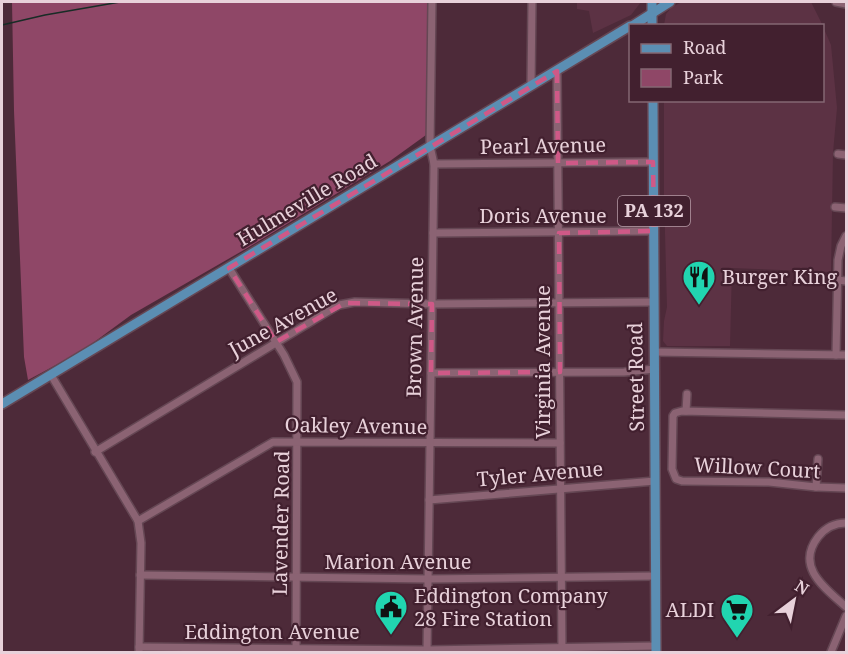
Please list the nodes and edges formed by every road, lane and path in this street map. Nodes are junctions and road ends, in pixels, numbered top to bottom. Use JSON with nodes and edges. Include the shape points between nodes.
{"nodes":[{"id":1,"x":432,"y":2,"type":"edge"},
{"id":2,"x":532,"y":2,"type":"edge"},
{"id":3,"x":652,"y":2,"type":"edge"},
{"id":4,"x":670,"y":2,"type":"edge"},
{"id":5,"x":836,"y":2,"type":"edge"},
{"id":6,"x":846,"y":4,"type":"edge"},
{"id":7,"x":652,"y":12,"type":"junction"},
{"id":8,"x":634,"y":24,"type":"edge"},
{"id":9,"x":652,"y":24,"type":"edge"},
{"id":10,"x":629,"y":28,"type":"edge"},
{"id":11,"x":557,"y":71,"type":"junction"},
{"id":12,"x":531,"y":86,"type":"junction"},
{"id":13,"x":653,"y":102,"type":"edge"},
{"id":14,"x":430,"y":146,"type":"junction"},
{"id":15,"x":838,"y":154,"type":"dead end"},
{"id":16,"x":846,"y":155,"type":"edge"},
{"id":17,"x":653,"y":162,"type":"junction"},
{"id":18,"x":558,"y":163,"type":"junction"},
{"id":19,"x":434,"y":164,"type":"junction"},
{"id":20,"x":835,"y":207,"type":"dead end"},
{"id":21,"x":846,"y":208,"type":"edge"},
{"id":22,"x":654,"y":231,"type":"junction"},
{"id":23,"x":433,"y":233,"type":"junction"},
{"id":24,"x":559,"y":233,"type":"junction"},
{"id":25,"x":846,"y":236,"type":"edge"},
{"id":26,"x":230,"y":268,"type":"junction"},
{"id":27,"x":837,"y":280,"type":"junction"},
{"id":28,"x":846,"y":281,"type":"edge"},
{"id":29,"x":560,"y":302,"type":"junction"},
{"id":30,"x":654,"y":302,"type":"junction"},
{"id":31,"x":432,"y":304,"type":"junction"},
{"id":32,"x":276,"y":342,"type":"junction"},
{"id":33,"x":655,"y":352,"type":"junction"},
{"id":34,"x":836,"y":355,"type":"junction"},
{"id":35,"x":846,"y":355,"type":"edge"},
{"id":36,"x":655,"y":369,"type":"junction"},
{"id":37,"x":560,"y":372,"type":"junction"},
{"id":38,"x":431,"y":373,"type":"junction"},
{"id":39,"x":51,"y":375,"type":"junction"},
{"id":40,"x":687,"y":394,"type":"dead end"},
{"id":41,"x":2,"y":404,"type":"edge"},
{"id":42,"x":686,"y":411,"type":"junction"},
{"id":43,"x":846,"y":415,"type":"edge"},
{"id":44,"x":298,"y":442,"type":"junction"},
{"id":45,"x":560,"y":442,"type":"junction"},
{"id":46,"x":430,"y":444,"type":"junction"},
{"id":47,"x":95,"y":452,"type":"junction"},
{"id":48,"x":818,"y":459,"type":"dead end"},
{"id":49,"x":655,"y":481,"type":"junction"},
{"id":50,"x":816,"y":487,"type":"junction"},
{"id":51,"x":846,"y":488,"type":"edge"},
{"id":52,"x":561,"y":489,"type":"junction"},
{"id":53,"x":429,"y":500,"type":"junction"},
{"id":54,"x":138,"y":521,"type":"junction"},
{"id":55,"x":846,"y":523,"type":"edge"},
{"id":56,"x":141,"y":575,"type":"junction"},
{"id":57,"x":656,"y":576,"type":"junction"},
{"id":58,"x":296,"y":578,"type":"junction"},
{"id":59,"x":562,"y":578,"type":"junction"},
{"id":60,"x":428,"y":579,"type":"junction"},
{"id":61,"x":846,"y":607,"type":"edge"},
{"id":62,"x":846,"y":616,"type":"edge"},
{"id":63,"x":562,"y":649,"type":"edge"},
{"id":64,"x":656,"y":649,"type":"edge"},
{"id":65,"x":139,"y":650,"type":"edge"},
{"id":66,"x":296,"y":650,"type":"edge"},
{"id":67,"x":427,"y":651,"type":"edge"},
{"id":68,"x":831,"y":652,"type":"edge"}],
"edges":[{"from":1,"to":14,"type":"street","name":"Brown Avenue"},
{"from":2,"to":12,"type":"street"},
{"from":3,"to":7,"type":"main road"},
{"from":4,"to":7,"type":"main road","name":"Hulmeville Road"},
{"from":5,"to":6,"type":"street"},
{"from":7,"to":8,"type":"main road","name":"Hulmeville Road"},
{"from":7,"to":9,"type":"main road"},
{"from":10,"to":11,"type":"main road","name":"Hulmeville Road"},
{"from":11,"to":12,"type":"main road","name":"Hulmeville Road"},
{"from":11,"to":18,"type":"street","name":"Virginia Avenue"},
{"from":12,"to":14,"type":"main road","name":"Hulmeville Road"},
{"from":13,"to":17,"type":"main road","name":"Street Road","number":"PA 132"},
{"from":14,"to":19,"type":"street","name":"Brown Avenue"},
{"from":14,"to":26,"type":"main road","name":"Hulmeville Road"},
{"from":15,"to":16,"type":"street"},
{"from":17,"to":18,"type":"street","name":"Pearl Avenue"},
{"from":17,"to":22,"type":"main road","name":"Street Road","number":"PA 132"},
{"from":18,"to":19,"type":"street","name":"Pearl Avenue"},
{"from":18,"to":24,"type":"street","name":"Virginia Avenue"},
{"from":19,"to":23,"type":"street","name":"Brown Avenue"},
{"from":20,"to":21,"type":"street"},
{"from":22,"to":24,"type":"street","name":"Doris Avenue"},
{"from":22,"to":30,"type":"main road","name":"Street Road","number":"PA 132"},
{"from":23,"to":24,"type":"street","name":"Doris Avenue"},
{"from":23,"to":31,"type":"street","name":"Brown Avenue"},
{"from":24,"to":29,"type":"street","name":"Virginia Avenue"},
{"from":25,"to":27,"type":"street","via":[[840,249]]},
{"from":26,"to":32,"type":"street","name":"Lavender Road"},
{"from":26,"to":39,"type":"main road","name":"Hulmeville Road"},
{"from":27,"to":28,"type":"street"},
{"from":27,"to":34,"type":"street"},
{"from":29,"to":30,"type":"street","name":"June Avenue"},
{"from":29,"to":31,"type":"street","name":"June Avenue"},
{"from":29,"to":37,"type":"street","name":"Virginia Avenue"},
{"from":30,"to":33,"type":"main road","name":"Street Road","number":"PA 132"},
{"from":31,"to":32,"type":"street","name":"June Avenue","via":[[345,303]]},
{"from":31,"to":38,"type":"street","name":"Brown Avenue"},
{"from":32,"to":44,"type":"street","name":"Lavender Road","via":[[297,382]]},
{"from":32,"to":47,"type":"street","name":"June Avenue"},
{"from":33,"to":34,"type":"street"},
{"from":33,"to":36,"type":"main road","name":"Street Road","number":"PA 132"},
{"from":34,"to":35,"type":"street"},
{"from":36,"to":37,"type":"street"},
{"from":36,"to":49,"type":"main road","name":"Street Road","number":"PA 132"},
{"from":37,"to":38,"type":"street"},
{"from":37,"to":45,"type":"street","name":"Virginia Avenue"},
{"from":38,"to":46,"type":"street","name":"Brown Avenue"},
{"from":39,"to":41,"type":"main road","name":"Hulmeville Road"},
{"from":39,"to":47,"type":"street"},
{"from":40,"to":42,"type":"street"},
{"from":42,"to":43,"type":"street"},
{"from":42,"to":50,"type":"street","name":"Willow Court","via":[[672,416],[672,470],[676,479]]},
{"from":44,"to":46,"type":"street","name":"Oakley Avenue"},
{"from":44,"to":54,"type":"street","name":"Oakley Avenue","via":[[269,443]]},
{"from":44,"to":58,"type":"street","name":"Lavender Road"},
{"from":45,"to":46,"type":"street","name":"Oakley Avenue"},
{"from":45,"to":52,"type":"street","name":"Virginia Avenue"},
{"from":46,"to":53,"type":"street","name":"Brown Avenue"},
{"from":47,"to":54,"type":"street"},
{"from":48,"to":50,"type":"street"},
{"from":49,"to":52,"type":"street","name":"Tyler Avenue"},
{"from":49,"to":57,"type":"main road","name":"Street Road","number":"PA 132"},
{"from":50,"to":51,"type":"street","name":"Willow Court"},
{"from":52,"to":53,"type":"street","name":"Tyler Avenue"},
{"from":52,"to":59,"type":"street","name":"Virginia Avenue"},
{"from":53,"to":60,"type":"street","name":"Brown Avenue"},
{"from":54,"to":56,"type":"street"},
{"from":55,"to":61,"type":"street","via":[[838,523],[820,534],[809,555],[813,573]]},
{"from":56,"to":58,"type":"street","name":"Marion Avenue"},
{"from":56,"to":65,"type":"street"},
{"from":57,"to":59,"type":"street","name":"Marion Avenue"},
{"from":57,"to":64,"type":"main road","name":"Street Road","number":"PA 132"},
{"from":58,"to":60,"type":"street","name":"Marion Avenue"},
{"from":58,"to":66,"type":"street","name":"Lavender Road"},
{"from":59,"to":60,"type":"street","name":"Marion Avenue"},
{"from":59,"to":63,"type":"street","name":"Virginia Avenue"},
{"from":60,"to":67,"type":"street","name":"Brown Avenue"},
{"from":62,"to":68,"type":"street"},
{"from":63,"to":64,"type":"street","name":"Eddington Avenue"},
{"from":63,"to":67,"type":"street","name":"Eddington Avenue"},
{"from":65,"to":66,"type":"street","name":"Eddington Avenue"},
{"from":66,"to":67,"type":"street","name":"Eddington Avenue"}]}
